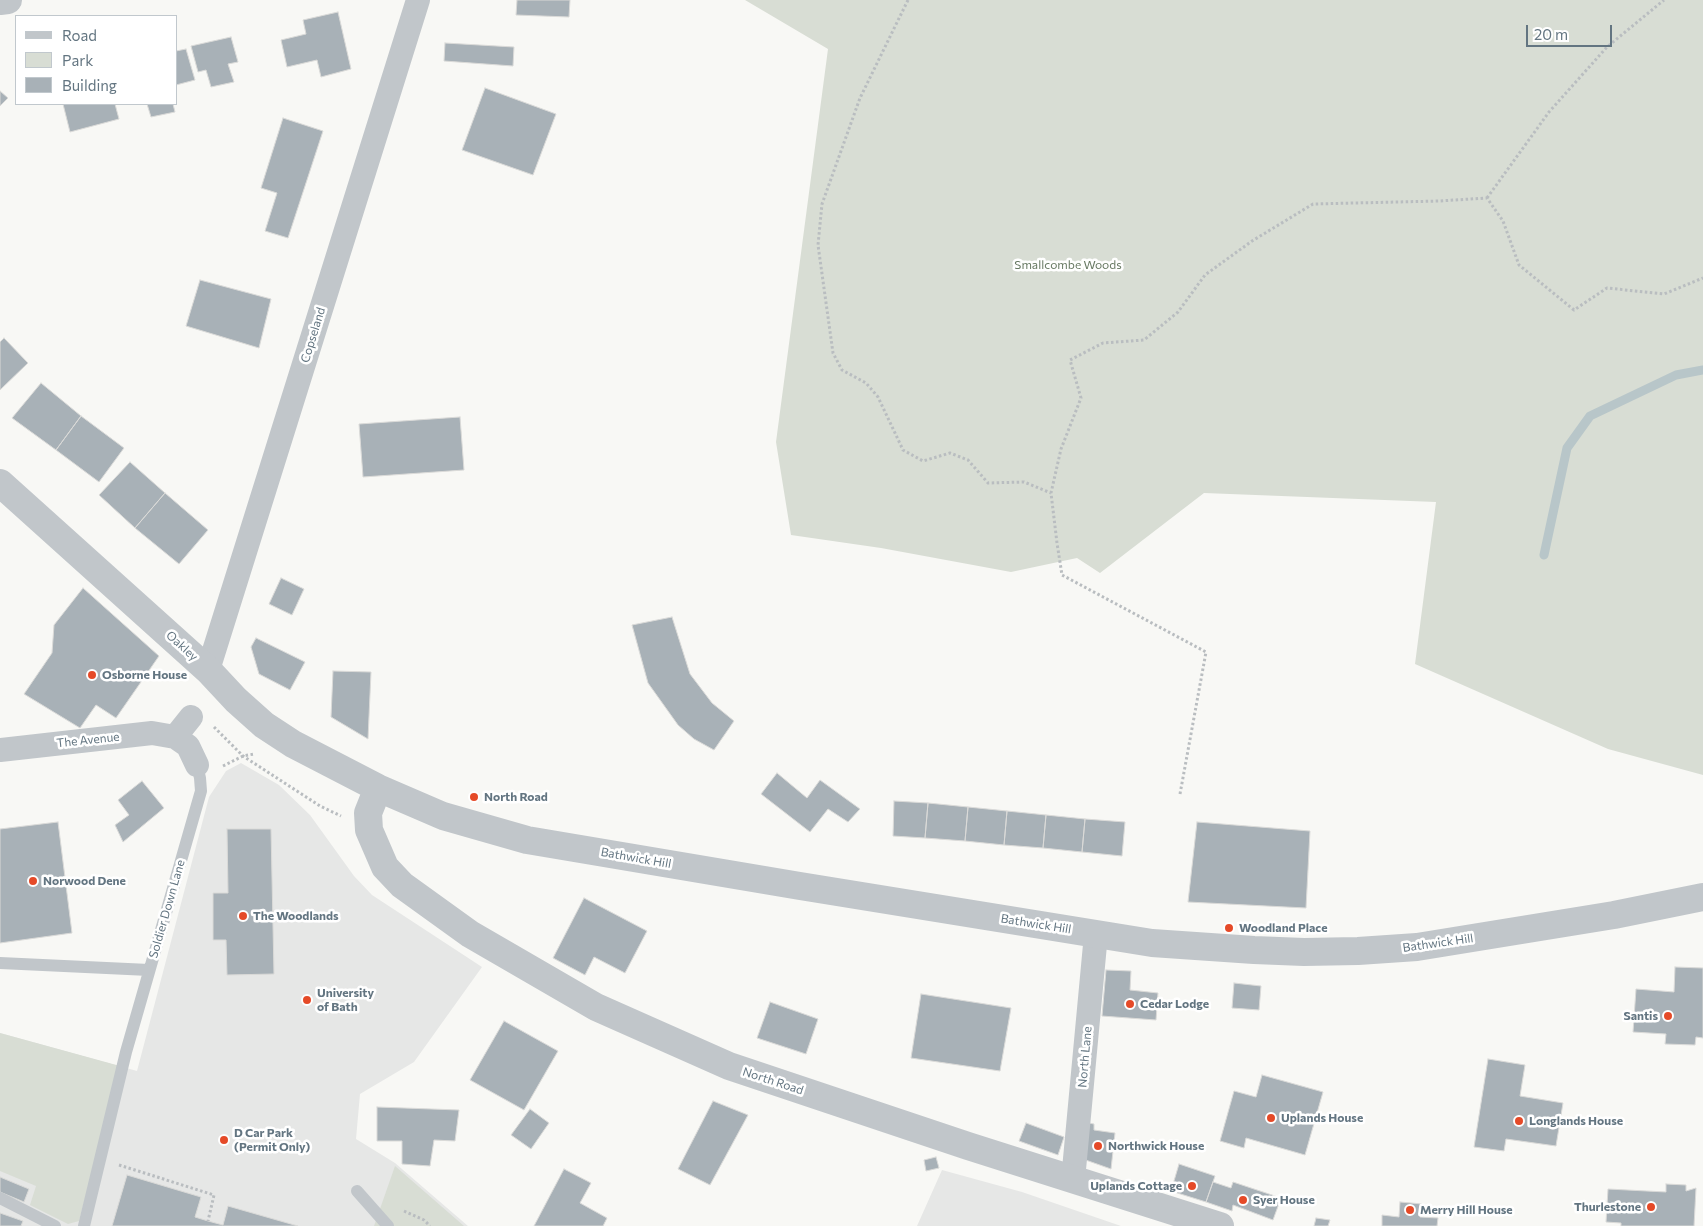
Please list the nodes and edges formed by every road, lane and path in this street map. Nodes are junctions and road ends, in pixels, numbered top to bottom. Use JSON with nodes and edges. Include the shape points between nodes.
{"nodes":[{"id":1,"x":8,"y":0,"type":"edge"},
{"id":2,"x":418,"y":0,"type":"edge"},
{"id":3,"x":908,"y":0,"type":"edge"},
{"id":4,"x":1664,"y":0,"type":"edge"},
{"id":5,"x":0,"y":1,"type":"edge"},
{"id":6,"x":1487,"y":198,"type":"junction"},
{"id":7,"x":1703,"y":278,"type":"edge"},
{"id":8,"x":0,"y":483,"type":"edge"},
{"id":9,"x":1051,"y":493,"type":"junction"},
{"id":10,"x":208,"y":670,"type":"junction"},
{"id":11,"x":199,"y":719,"type":"joint"},
{"id":12,"x":175,"y":736,"type":"junction"},
{"id":13,"x":293,"y":744,"type":"junction"},
{"id":14,"x":0,"y":750,"type":"edge"},
{"id":15,"x":243,"y":756,"type":"junction"},
{"id":16,"x":199,"y":771,"type":"junction"},
{"id":17,"x":378,"y":788,"type":"junction"},
{"id":18,"x":1180,"y":794,"type":"dead end"},
{"id":19,"x":369,"y":830,"type":"junction"},
{"id":20,"x":1703,"y":898,"type":"edge"},
{"id":21,"x":1096,"y":934,"type":"junction"},
{"id":22,"x":0,"y":962,"type":"edge"},
{"id":23,"x":149,"y":970,"type":"junction"},
{"id":24,"x":100,"y":1158,"type":"junction"},
{"id":25,"x":1073,"y":1180,"type":"junction"},
{"id":26,"x":357,"y":1191,"type":"dead end"},
{"id":27,"x":0,"y":1198,"type":"edge"},
{"id":28,"x":208,"y":1221,"type":"dead end"},
{"id":29,"x":55,"y":1226,"type":"edge"},
{"id":30,"x":84,"y":1226,"type":"edge"},
{"id":31,"x":388,"y":1226,"type":"edge"},
{"id":32,"x":1220,"y":1226,"type":"edge"}],
"edges":[{"from":1,"to":5,"type":"street"},
{"from":2,"to":10,"type":"street","name":"Copseland"},
{"from":3,"to":9,"type":"path","via":[[860,98],[822,204],[818,245],[832,353],[842,370],[866,383],[878,398],[902,450],[924,461],[950,453],[968,460],[988,483],[1024,482]]},
{"from":4,"to":6,"type":"path","via":[[1607,47],[1549,112]]},
{"from":6,"to":7,"type":"path","via":[[1503,220],[1519,265],[1574,310],[1607,288],[1664,294]]},
{"from":6,"to":9,"type":"path","via":[[1314,204],[1252,241],[1205,275],[1178,312],[1144,340],[1104,343],[1070,360],[1081,398],[1060,449]]},
{"from":8,"to":10,"type":"street","name":"Oakley"},
{"from":9,"to":18,"type":"path","via":[[1062,575],[1206,652]]},
{"from":10,"to":13,"type":"street","name":"Oakley","via":[[264,725]]},
{"from":11,"to":12,"type":"street"},
{"from":11,"to":15,"type":"path"},
{"from":12,"to":14,"type":"street","name":"The Avenue","via":[[152,733]]},
{"from":12,"to":16,"type":"street","via":[[188,746]]},
{"from":13,"to":15,"type":"path"},
{"from":13,"to":17,"type":"street","name":"Oakley"},
{"from":15,"to":16,"type":"path"},
{"from":15,"to":19,"type":"path","via":[[320,806]]},
{"from":16,"to":23,"type":"lane","name":"Soldier Down Lane","via":[[201,791]]},
{"from":17,"to":19,"type":"street","name":"North Road","via":[[368,813]]},
{"from":17,"to":21,"type":"street","name":"Bathwick Hill","via":[[443,816],[526,840]]},
{"from":19,"to":25,"type":"street","name":"North Road","via":[[385,867],[402,884],[470,934],[596,1007],[729,1066]]},
{"from":20,"to":21,"type":"street","name":"Bathwick Hill","via":[[1436,944],[1358,951],[1304,952],[1152,944]]},
{"from":21,"to":25,"type":"street","name":"North Lane"},
{"from":22,"to":23,"type":"lane"},
{"from":23,"to":24,"type":"lane","name":"Soldier Down Lane"},
{"from":24,"to":28,"type":"path","via":[[214,1195]]},
{"from":24,"to":30,"type":"lane","name":"Soldier Down Lane"},
{"from":25,"to":32,"type":"street","name":"North Road"},
{"from":26,"to":31,"type":"lane"},
{"from":27,"to":29,"type":"lane"}]}
